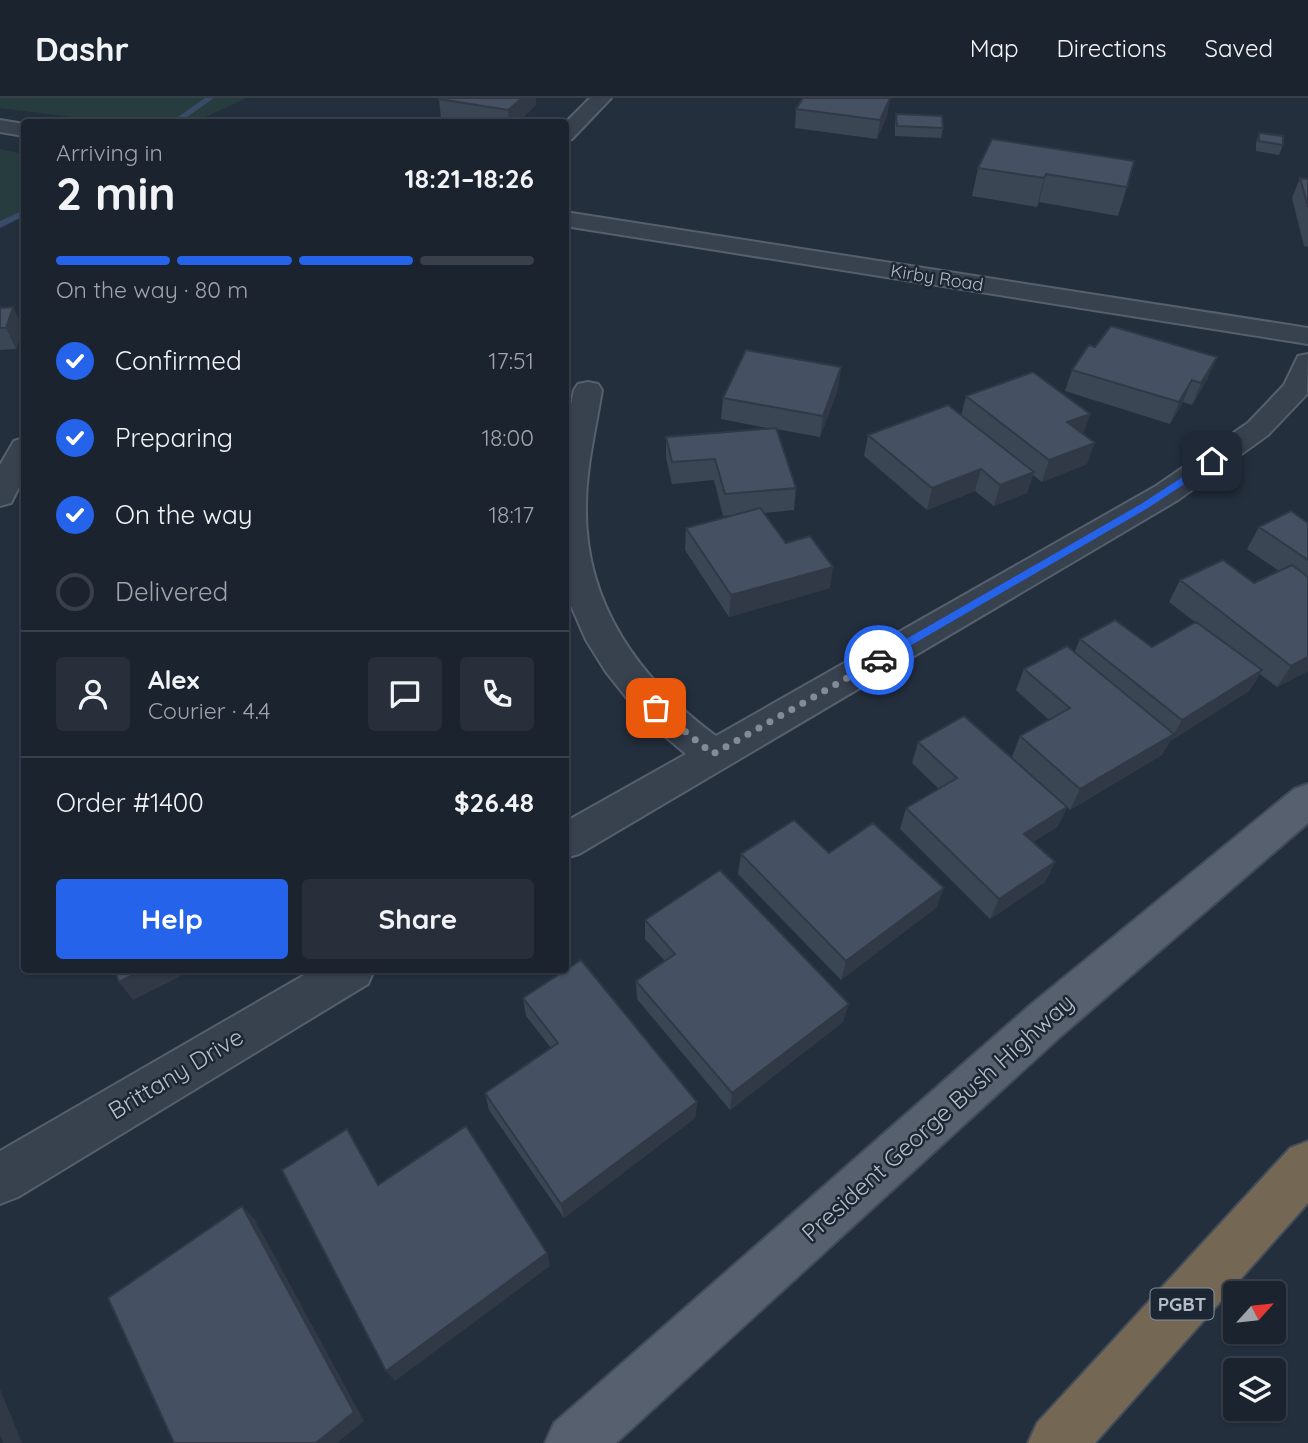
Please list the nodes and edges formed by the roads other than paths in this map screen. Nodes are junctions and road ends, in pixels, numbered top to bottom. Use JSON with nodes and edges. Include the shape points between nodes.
{"nodes":[{"id":1,"x":601,"y":98,"type":"edge"},
{"id":2,"x":0,"y":126,"type":"edge"},
{"id":3,"x":21,"y":130,"type":"edge"},
{"id":4,"x":569,"y":131,"type":"edge"},
{"id":5,"x":569,"y":220,"type":"edge"},
{"id":6,"x":1308,"y":335,"type":"edge"},
{"id":7,"x":1308,"y":362,"type":"edge"},
{"id":8,"x":588,"y":390,"type":"dead end"},
{"id":9,"x":21,"y":453,"type":"edge"},
{"id":10,"x":0,"y":496,"type":"edge"},
{"id":11,"x":713,"y":754,"type":"junction"},
{"id":12,"x":1308,"y":800,"type":"edge"},
{"id":13,"x":569,"y":840,"type":"edge"},
{"id":14,"x":347,"y":973,"type":"edge"},
{"id":15,"x":1308,"y":1166,"type":"edge"},
{"id":16,"x":0,"y":1179,"type":"edge"},
{"id":17,"x":574,"y":1443,"type":"edge"},
{"id":18,"x":1057,"y":1443,"type":"edge"}],
"edges":[{"from":1,"to":4,"type":"street"},
{"from":2,"to":3,"type":"street"},
{"from":5,"to":6,"type":"street","name":"Kirby Road"},
{"from":7,"to":11,"type":"street","via":[[1297,388],[1258,429],[1167,493]]},
{"from":8,"to":11,"type":"street","via":[[570,506],[574,572],[591,618],[621,666],[656,708]]},
{"from":9,"to":10,"type":"street"},
{"from":11,"to":13,"type":"street"},
{"from":12,"to":17,"type":"main road","name":"President George Bush Highway","via":[[1045,1021]]},
{"from":14,"to":16,"type":"street","name":"Brittany Drive"},
{"from":15,"to":18,"type":"highway","number":"PGBT"}]}
